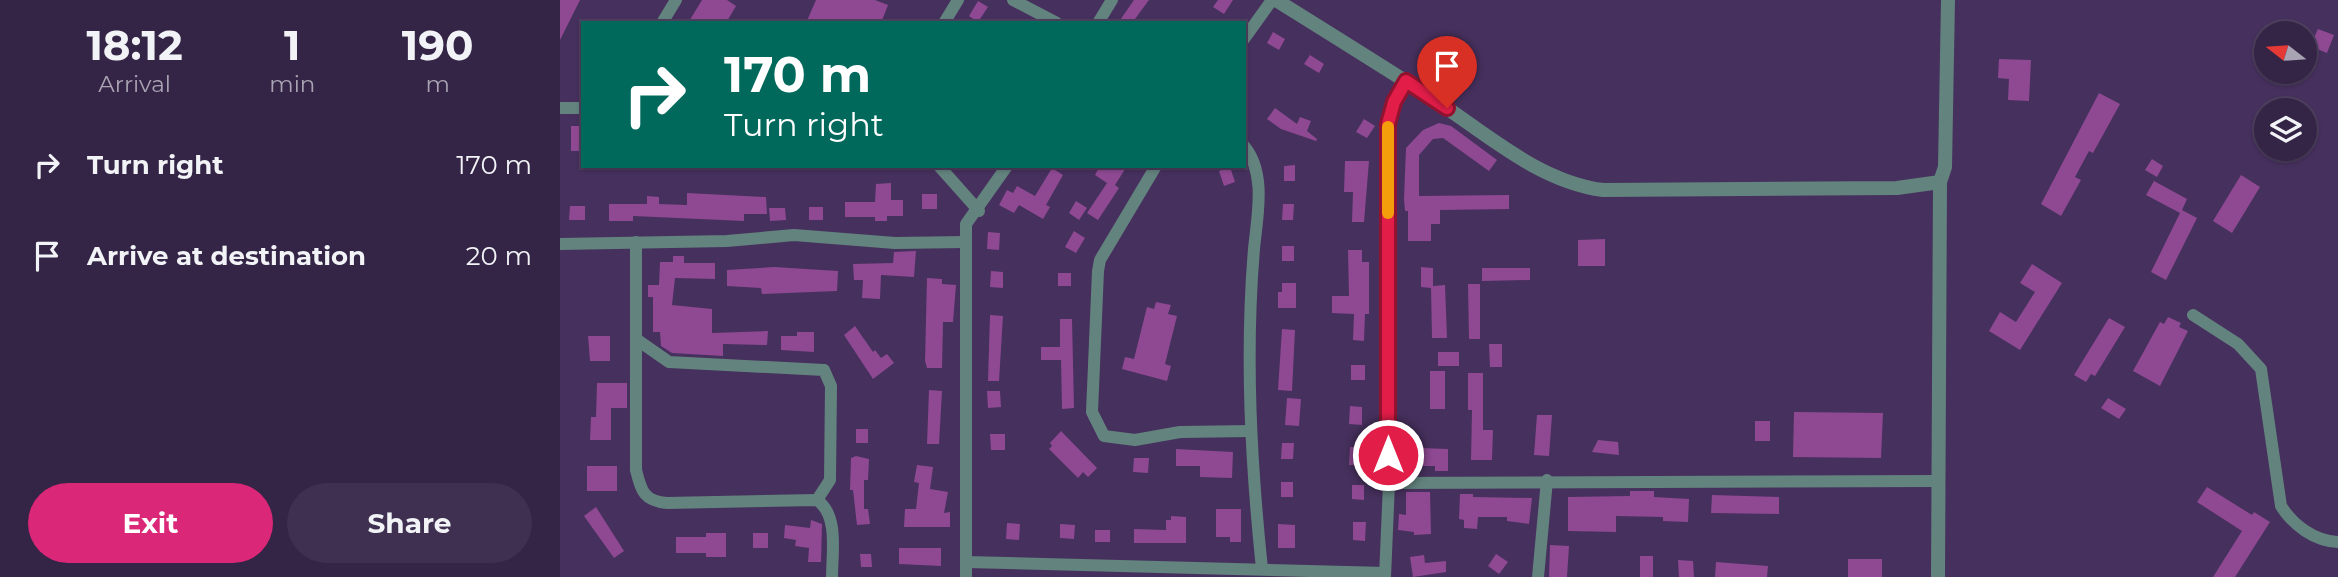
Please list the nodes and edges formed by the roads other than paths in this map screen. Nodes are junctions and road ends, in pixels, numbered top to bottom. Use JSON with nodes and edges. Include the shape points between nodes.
{"nodes":[{"id":1,"x":676,"y":0,"type":"edge"},
{"id":2,"x":958,"y":0,"type":"edge"},
{"id":3,"x":1013,"y":0,"type":"edge"},
{"id":4,"x":1112,"y":0,"type":"edge"},
{"id":5,"x":1274,"y":0,"type":"edge"},
{"id":6,"x":1948,"y":0,"type":"edge"},
{"id":7,"x":663,"y":21,"type":"edge"},
{"id":8,"x":945,"y":21,"type":"edge"},
{"id":9,"x":1053,"y":21,"type":"edge"},
{"id":10,"x":1099,"y":21,"type":"edge"},
{"id":11,"x":1246,"y":36,"type":"edge"},
{"id":12,"x":1406,"y":81,"type":"junction"},
{"id":13,"x":560,"y":108,"type":"edge"},
{"id":14,"x":581,"y":108,"type":"edge"},
{"id":15,"x":1246,"y":149,"type":"edge"},
{"id":16,"x":941,"y":168,"type":"edge"},
{"id":17,"x":1006,"y":168,"type":"edge"},
{"id":18,"x":1155,"y":168,"type":"edge"},
{"id":19,"x":1940,"y":182,"type":"junction"},
{"id":20,"x":979,"y":211,"type":"junction"},
{"id":21,"x":636,"y":242,"type":"junction"},
{"id":22,"x":966,"y":242,"type":"junction"},
{"id":23,"x":560,"y":244,"type":"edge"},
{"id":24,"x":2193,"y":315,"type":"dead end"},
{"id":25,"x":636,"y":339,"type":"junction"},
{"id":26,"x":1251,"y":431,"type":"junction"},
{"id":27,"x":1546,"y":480,"type":"junction"},
{"id":28,"x":1937,"y":481,"type":"junction"},
{"id":29,"x":1388,"y":483,"type":"junction"},
{"id":30,"x":817,"y":500,"type":"junction"},
{"id":31,"x":2338,"y":542,"type":"edge"},
{"id":32,"x":966,"y":562,"type":"junction"},
{"id":33,"x":1262,"y":569,"type":"junction"},
{"id":34,"x":1385,"y":575,"type":"edge"},
{"id":35,"x":832,"y":577,"type":"edge"},
{"id":36,"x":966,"y":577,"type":"edge"},
{"id":37,"x":1538,"y":577,"type":"edge"},
{"id":38,"x":1938,"y":577,"type":"edge"}],
"edges":[{"from":1,"to":7,"type":"street"},
{"from":2,"to":8,"type":"street"},
{"from":3,"to":9,"type":"street"},
{"from":4,"to":10,"type":"street"},
{"from":5,"to":11,"type":"street"},
{"from":5,"to":12,"type":"street"},
{"from":6,"to":19,"type":"street","via":[[1945,167]]},
{"from":12,"to":19,"type":"street","via":[[1543,173],[1589,188],[1897,188]]},
{"from":12,"to":29,"type":"street","via":[[1388,124]]},
{"from":13,"to":14,"type":"street"},
{"from":15,"to":26,"type":"street","via":[[1254,162],[1259,198],[1251,292]]},
{"from":16,"to":20,"type":"street"},
{"from":17,"to":20,"type":"street"},
{"from":18,"to":26,"type":"street","via":[[1100,260],[1092,412],[1104,436],[1135,440],[1180,432]]},
{"from":19,"to":28,"type":"street"},
{"from":20,"to":22,"type":"street","via":[[966,224]]},
{"from":21,"to":22,"type":"street","via":[[794,235],[895,243]]},
{"from":21,"to":23,"type":"street"},
{"from":21,"to":25,"type":"street"},
{"from":22,"to":32,"type":"street"},
{"from":24,"to":31,"type":"street","via":[[2238,344],[2261,369],[2281,506],[2291,522],[2326,542]]},
{"from":25,"to":30,"type":"street","via":[[669,362],[824,370],[831,386],[830,480]]},
{"from":25,"to":30,"type":"street","via":[[636,470],[642,493],[651,501]]},
{"from":26,"to":33,"type":"street"},
{"from":27,"to":28,"type":"street"},
{"from":27,"to":29,"type":"street"},
{"from":27,"to":37,"type":"street"},
{"from":28,"to":38,"type":"street"},
{"from":29,"to":34,"type":"street"},
{"from":30,"to":35,"type":"street","via":[[830,516]]},
{"from":32,"to":33,"type":"street"},
{"from":32,"to":36,"type":"street"},
{"from":33,"to":34,"type":"street"}]}
